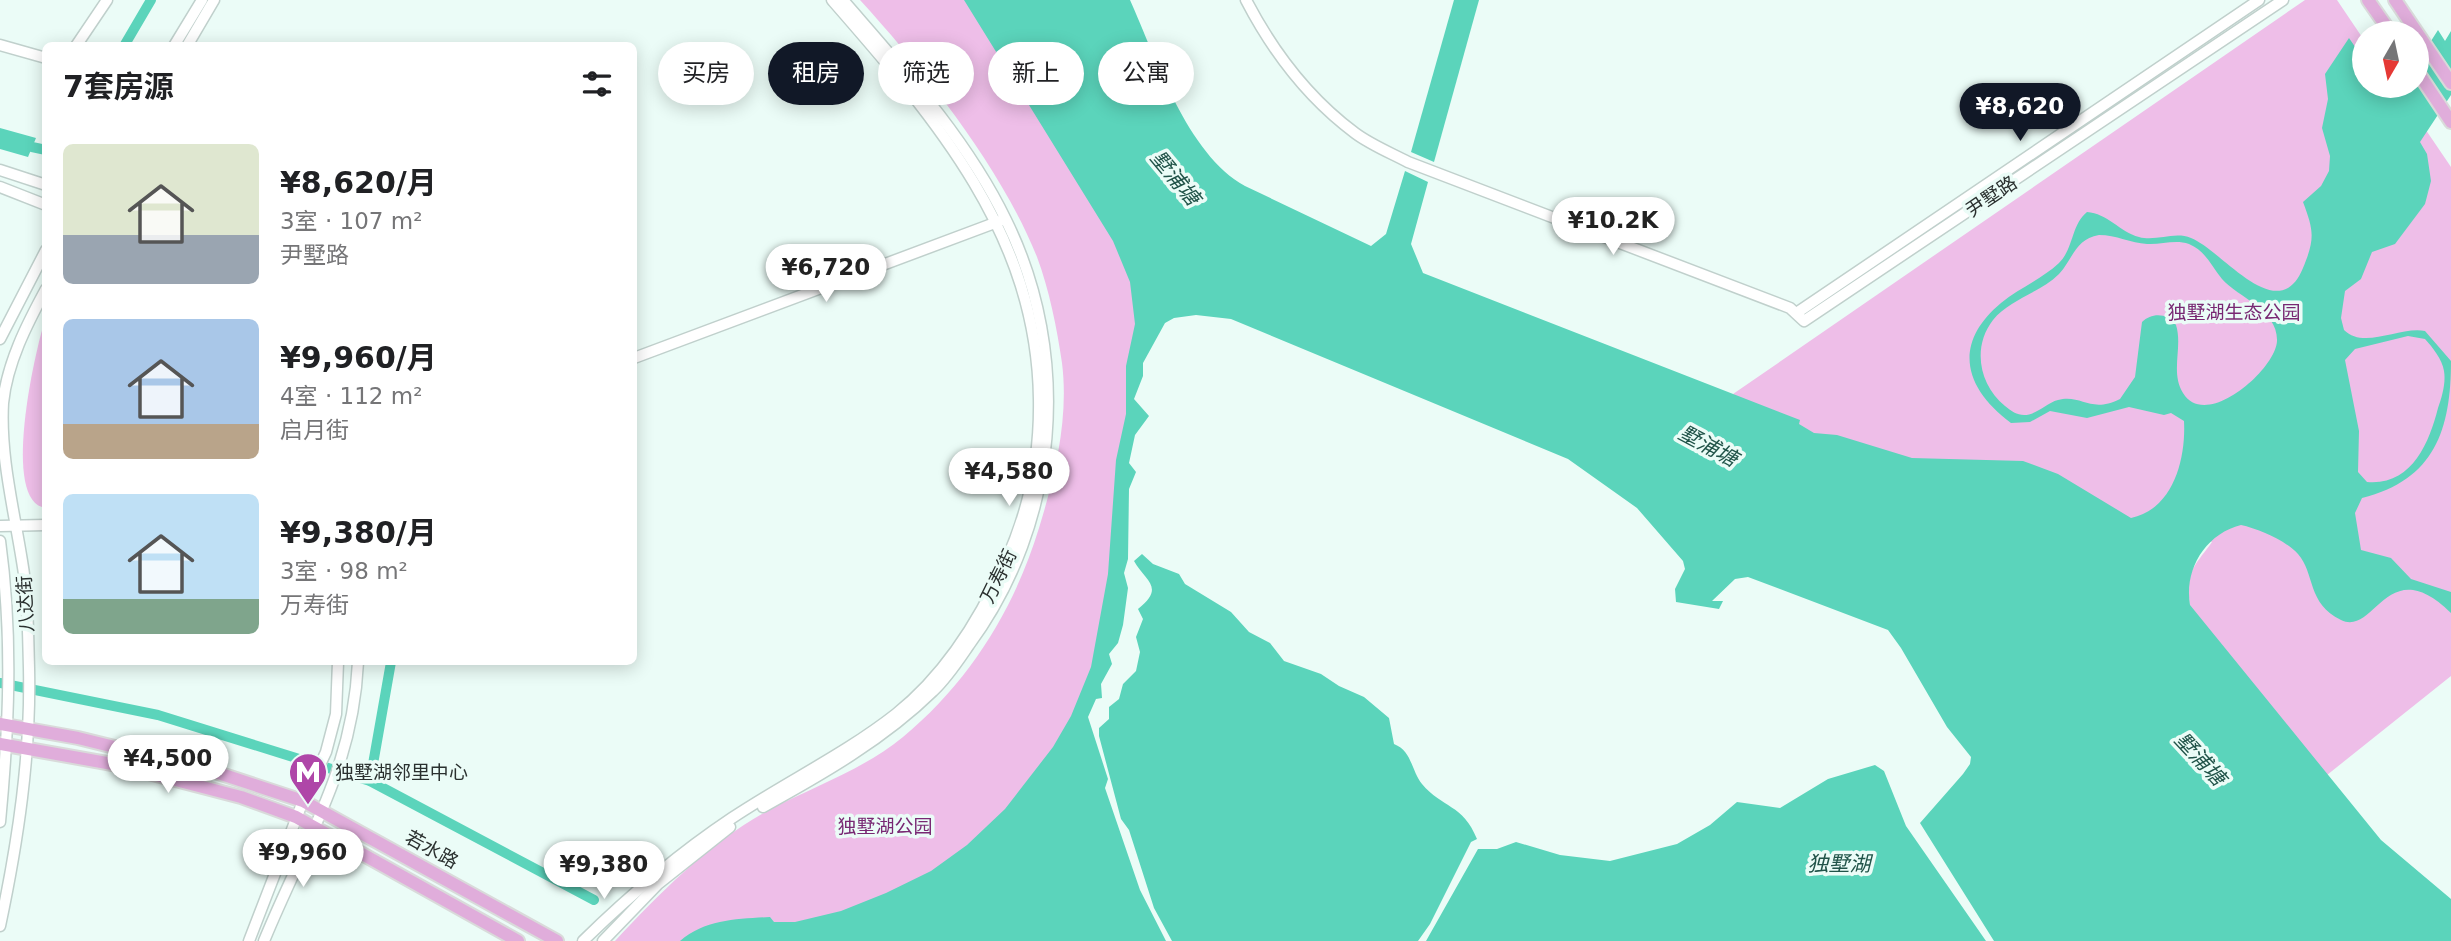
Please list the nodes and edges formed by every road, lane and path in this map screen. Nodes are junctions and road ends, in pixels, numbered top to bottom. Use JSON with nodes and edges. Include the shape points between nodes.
{"nodes":[{"id":1,"x":107,"y":0,"type":"edge"},
{"id":2,"x":202,"y":0,"type":"edge"},
{"id":3,"x":214,"y":0,"type":"edge"},
{"id":4,"x":832,"y":0,"type":"edge"},
{"id":5,"x":843,"y":0,"type":"edge"},
{"id":6,"x":1246,"y":0,"type":"edge"},
{"id":7,"x":2259,"y":0,"type":"edge"},
{"id":8,"x":2283,"y":0,"type":"edge"},
{"id":9,"x":2368,"y":0,"type":"edge"},
{"id":10,"x":2395,"y":0,"type":"edge"},
{"id":11,"x":2383,"y":21,"type":"edge"},
{"id":12,"x":79,"y":42,"type":"edge"},
{"id":13,"x":176,"y":42,"type":"edge"},
{"id":14,"x":189,"y":42,"type":"edge"},
{"id":15,"x":0,"y":45,"type":"edge"},
{"id":16,"x":42,"y":57,"type":"edge"},
{"id":17,"x":2451,"y":83,"type":"edge"},
{"id":18,"x":2429,"y":89,"type":"edge"},
{"id":19,"x":2451,"y":121,"type":"edge"},
{"id":20,"x":0,"y":170,"type":"edge"},
{"id":21,"x":42,"y":184,"type":"edge"},
{"id":22,"x":0,"y":187,"type":"edge"},
{"id":23,"x":42,"y":203,"type":"edge"},
{"id":24,"x":1001,"y":221,"type":"junction"},
{"id":25,"x":42,"y":258,"type":"edge"},
{"id":26,"x":42,"y":297,"type":"edge"},
{"id":27,"x":1801,"y":317,"type":"junction"},
{"id":28,"x":0,"y":339,"type":"edge"},
{"id":29,"x":637,"y":357,"type":"edge"},
{"id":30,"x":15,"y":524,"type":"junction"},
{"id":31,"x":42,"y":525,"type":"edge"},
{"id":32,"x":0,"y":526,"type":"edge"},
{"id":33,"x":0,"y":541,"type":"edge"},
{"id":34,"x":338,"y":665,"type":"edge"},
{"id":35,"x":358,"y":665,"type":"edge"},
{"id":36,"x":4,"y":725,"type":"edge"},
{"id":37,"x":29,"y":729,"type":"junction"},
{"id":38,"x":4,"y":745,"type":"edge"},
{"id":39,"x":27,"y":748,"type":"junction"},
{"id":40,"x":303,"y":801,"type":"junction"},
{"id":41,"x":323,"y":809,"type":"junction"},
{"id":42,"x":296,"y":817,"type":"junction"},
{"id":43,"x":0,"y":822,"type":"edge"},
{"id":44,"x":315,"y":826,"type":"junction"},
{"id":45,"x":633,"y":903,"type":"junction"},
{"id":46,"x":0,"y":926,"type":"edge"},
{"id":47,"x":606,"y":937,"type":"edge"},
{"id":48,"x":249,"y":941,"type":"edge"},
{"id":49,"x":264,"y":941,"type":"edge"},
{"id":50,"x":518,"y":941,"type":"edge"},
{"id":51,"x":557,"y":941,"type":"edge"},
{"id":52,"x":583,"y":941,"type":"edge"}],
"edges":[{"from":1,"to":12,"type":"street"},
{"from":2,"to":13,"type":"street"},
{"from":3,"to":14,"type":"street"},
{"from":4,"to":24,"type":"street","name":"万寿街","via":[[946,138]]},
{"from":5,"to":24,"type":"street","name":"万寿街","via":[[956,139]]},
{"from":6,"to":27,"type":"street","via":[[1289,69],[1322,106],[1357,135],[1408,162]]},
{"from":7,"to":27,"type":"street","name":"尹墅路"},
{"from":8,"to":27,"type":"street","name":"尹墅路"},
{"from":9,"to":11,"type":"main road"},
{"from":10,"to":17,"type":"main road"},
{"from":15,"to":16,"type":"street"},
{"from":18,"to":19,"type":"main road"},
{"from":20,"to":21,"type":"street"},
{"from":22,"to":23,"type":"street"},
{"from":24,"to":29,"type":"street"},
{"from":24,"to":45,"type":"street","name":"万寿街","via":[[1032,318],[1039,362],[1040,428],[1033,481],[1015,541],[988,601],[943,666],[897,713],[688,849]]},
{"from":25,"to":28,"type":"street"},
{"from":26,"to":30,"type":"street","name":"八达街","via":[[19,346],[3,403],[7,483]]},
{"from":30,"to":31,"type":"street"},
{"from":30,"to":32,"type":"street"},
{"from":30,"to":37,"type":"street","name":"八达街","via":[[23,565]]},
{"from":33,"to":36,"type":"street","name":"八达街","via":[[10,664]]},
{"from":34,"to":40,"type":"street","via":[[336,714],[326,752]]},
{"from":35,"to":41,"type":"street","via":[[344,757]]},
{"from":36,"to":37,"type":"main road","name":"若水路"},
{"from":36,"to":38,"type":"street","name":"八达街"},
{"from":37,"to":39,"type":"street","name":"八达街"},
{"from":37,"to":40,"type":"main road","name":"若水路","via":[[212,771]]},
{"from":38,"to":39,"type":"main road","name":"若水路"},
{"from":38,"to":43,"type":"street","name":"八达街"},
{"from":39,"to":42,"type":"main road","name":"若水路","via":[[229,793]]},
{"from":39,"to":46,"type":"street","name":"八达街","via":[[17,847]]},
{"from":40,"to":41,"type":"main road","name":"若水路"},
{"from":40,"to":42,"type":"street"},
{"from":41,"to":44,"type":"street"},
{"from":41,"to":51,"type":"main road","name":"若水路"},
{"from":42,"to":44,"type":"main road","name":"若水路"},
{"from":42,"to":48,"type":"street"},
{"from":44,"to":49,"type":"street"},
{"from":44,"to":50,"type":"main road","name":"若水路"},
{"from":45,"to":47,"type":"street","name":"万寿街"},
{"from":45,"to":52,"type":"street","name":"万寿街"}]}
